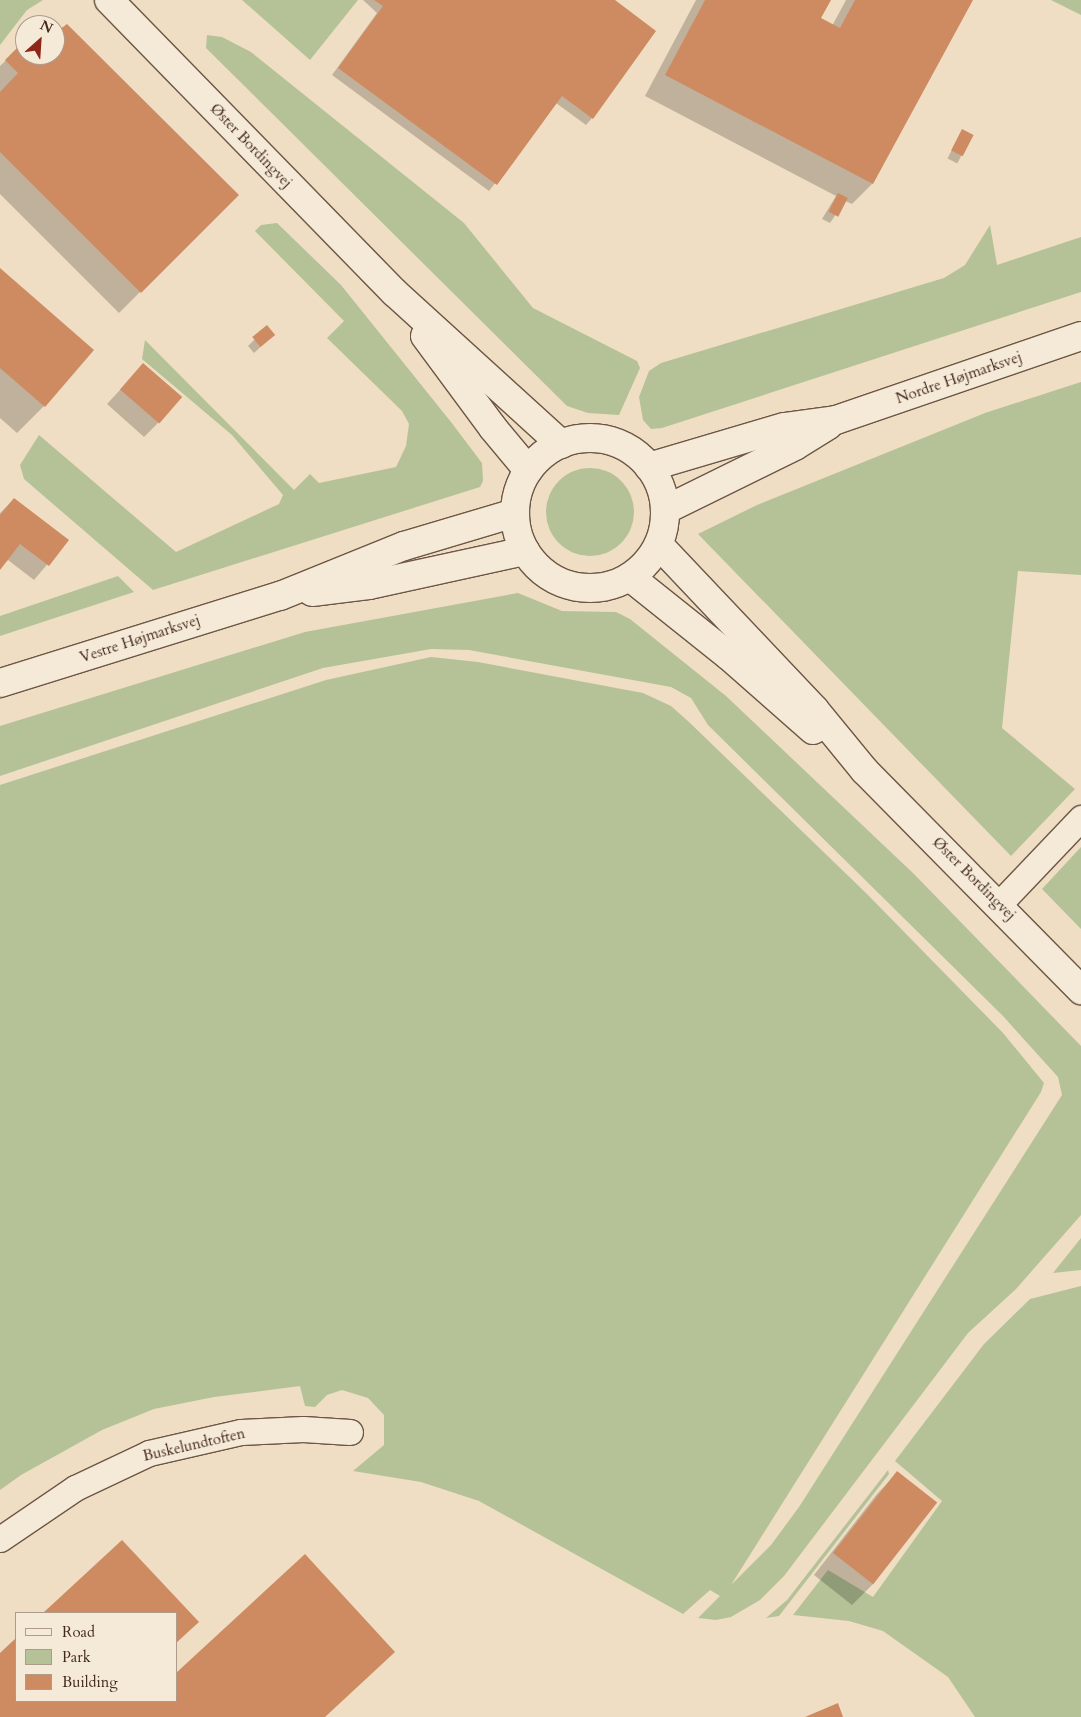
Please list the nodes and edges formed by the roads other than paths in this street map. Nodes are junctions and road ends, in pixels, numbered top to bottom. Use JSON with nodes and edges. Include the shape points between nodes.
{"nodes":[{"id":1,"x":109,"y":0,"type":"edge"},
{"id":2,"x":394,"y":292,"type":"junction"},
{"id":3,"x":1081,"y":336,"type":"edge"},
{"id":4,"x":836,"y":420,"type":"junction"},
{"id":5,"x":560,"y":444,"type":"junction"},
{"id":6,"x":649,"y":466,"type":"junction"},
{"id":7,"x":528,"y":470,"type":"junction"},
{"id":8,"x":665,"y":510,"type":"junction"},
{"id":9,"x":515,"y":514,"type":"junction"},
{"id":10,"x":658,"y":545,"type":"junction"},
{"id":11,"x":525,"y":551,"type":"junction"},
{"id":12,"x":630,"y":577,"type":"junction"},
{"id":13,"x":280,"y":596,"type":"junction"},
{"id":14,"x":0,"y":683,"type":"edge"},
{"id":15,"x":865,"y":771,"type":"junction"},
{"id":16,"x":1081,"y":818,"type":"edge"},
{"id":17,"x":999,"y":904,"type":"junction"},
{"id":18,"x":1081,"y":990,"type":"edge"},
{"id":19,"x":350,"y":1432,"type":"dead end"},
{"id":20,"x":0,"y":1539,"type":"edge"}],
"edges":[{"from":1,"to":2,"type":"street","name":"Øster Bordingvej"},
{"from":2,"to":5,"type":"street","name":"Øster Bordingvej"},
{"from":2,"to":7,"type":"street","name":"Øster Bordingvej","via":[[493,428]]},
{"from":3,"to":4,"type":"street","name":"Nordre Højmarksvej"},
{"from":4,"to":6,"type":"street","name":"Nordre Højmarksvej","via":[[784,427]]},
{"from":4,"to":8,"type":"street","name":"Nordre Højmarksvej","via":[[795,446]]},
{"from":5,"to":6,"type":"street","via":[[594,438],[612,441],[630,449]]},
{"from":5,"to":7,"type":"street"},
{"from":6,"to":8,"type":"street","via":[[661,487]]},
{"from":7,"to":9,"type":"street","via":[[517,497]]},
{"from":8,"to":10,"type":"street"},
{"from":9,"to":11,"type":"street"},
{"from":9,"to":13,"type":"street","name":"Vestre Højmarksvej","via":[[404,546]]},
{"from":10,"to":12,"type":"street","via":[[646,563]]},
{"from":10,"to":15,"type":"street","name":"Øster Bordingvej","via":[[815,710]]},
{"from":11,"to":12,"type":"street","via":[[545,573],[578,588],[605,586]]},
{"from":11,"to":13,"type":"street","name":"Vestre Højmarksvej","via":[[369,585]]},
{"from":12,"to":15,"type":"street","name":"Øster Bordingvej"},
{"from":13,"to":14,"type":"street","name":"Vestre Højmarksvej"},
{"from":15,"to":17,"type":"street","name":"Øster Bordingvej"},
{"from":16,"to":17,"type":"street"},
{"from":17,"to":18,"type":"street","name":"Øster Bordingvej"},
{"from":19,"to":20,"type":"street","name":"Buskelundtoften","via":[[303,1429],[241,1432],[149,1453],[75,1488]]}]}
